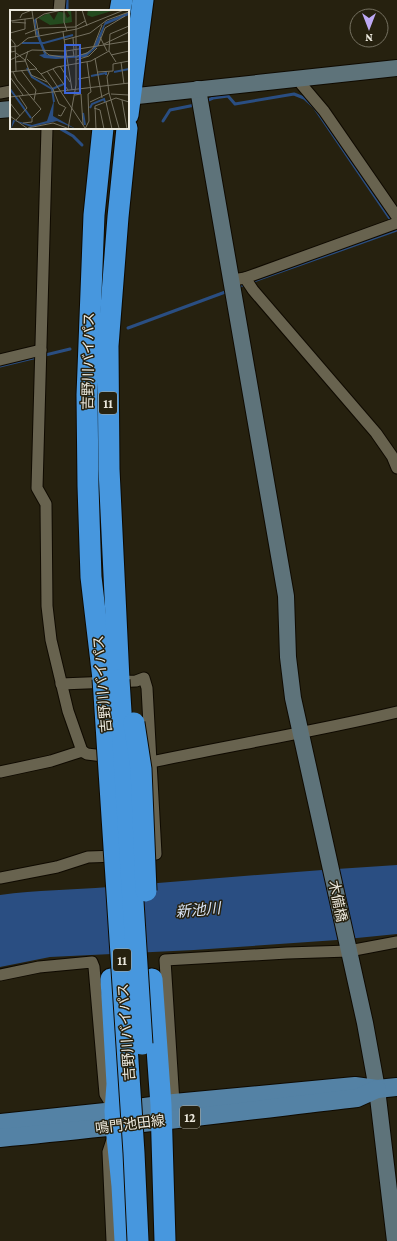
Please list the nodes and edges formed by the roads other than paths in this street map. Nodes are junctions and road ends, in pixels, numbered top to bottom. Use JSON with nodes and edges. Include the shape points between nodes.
{"nodes":[{"id":1,"x":60,"y":0,"type":"edge"},
{"id":2,"x":122,"y":0,"type":"edge"},
{"id":3,"x":143,"y":0,"type":"edge"},
{"id":4,"x":59,"y":10,"type":"edge"},
{"id":5,"x":120,"y":10,"type":"edge"},
{"id":6,"x":397,"y":68,"type":"edge"},
{"id":7,"x":301,"y":79,"type":"junction"},
{"id":8,"x":198,"y":89,"type":"junction"},
{"id":9,"x":10,"y":91,"type":"edge"},
{"id":10,"x":0,"y":93,"type":"edge"},
{"id":11,"x":129,"y":103,"type":"edge"},
{"id":12,"x":10,"y":109,"type":"edge"},
{"id":13,"x":0,"y":110,"type":"edge"},
{"id":14,"x":47,"y":129,"type":"edge"},
{"id":15,"x":102,"y":129,"type":"edge"},
{"id":16,"x":127,"y":129,"type":"edge"},
{"id":17,"x":397,"y":217,"type":"edge"},
{"id":18,"x":397,"y":224,"type":"edge"},
{"id":19,"x":239,"y":279,"type":"junction"},
{"id":20,"x":41,"y":350,"type":"junction"},
{"id":21,"x":0,"y":360,"type":"edge"},
{"id":22,"x":397,"y":468,"type":"edge"},
{"id":23,"x":111,"y":679,"type":"junction"},
{"id":24,"x":61,"y":684,"type":"junction"},
{"id":25,"x":397,"y":712,"type":"edge"},
{"id":26,"x":302,"y":732,"type":"junction"},
{"id":27,"x":82,"y":751,"type":"junction"},
{"id":28,"x":151,"y":762,"type":"junction"},
{"id":29,"x":0,"y":772,"type":"edge"},
{"id":30,"x":0,"y":878,"type":"edge"},
{"id":31,"x":397,"y":942,"type":"edge"},
{"id":32,"x":348,"y":948,"type":"junction"},
{"id":33,"x":0,"y":975,"type":"edge"},
{"id":34,"x":397,"y":1088,"type":"edge"},
{"id":35,"x":378,"y":1089,"type":"junction"},
{"id":36,"x":165,"y":1109,"type":"junction"},
{"id":37,"x":116,"y":1119,"type":"junction"},
{"id":38,"x":0,"y":1123,"type":"edge"},
{"id":39,"x":0,"y":1138,"type":"edge"},
{"id":40,"x":112,"y":1241,"type":"edge"},
{"id":41,"x":125,"y":1241,"type":"edge"},
{"id":42,"x":138,"y":1241,"type":"edge"},
{"id":43,"x":153,"y":1241,"type":"edge"},
{"id":44,"x":165,"y":1241,"type":"edge"},
{"id":45,"x":175,"y":1241,"type":"edge"},
{"id":46,"x":396,"y":1241,"type":"edge"}],
"edges":[{"from":1,"to":4,"type":"street"},
{"from":2,"to":5,"type":"highway"},
{"from":3,"to":11,"type":"highway"},
{"from":6,"to":7,"type":"street"},
{"from":7,"to":8,"type":"street"},
{"from":7,"to":17,"type":"street","via":[[302,85],[324,111]]},
{"from":8,"to":11,"type":"street"},
{"from":8,"to":19,"type":"street","name":"木備橋"},
{"from":9,"to":10,"type":"street"},
{"from":12,"to":13,"type":"street"},
{"from":14,"to":20,"type":"street"},
{"from":15,"to":23,"type":"highway","name":"吉野川バイパス","number":"11","via":[[94,215],[87,395],[88,486],[91,577]]},
{"from":16,"to":23,"type":"highway","name":"吉野川バイパス","number":"11","via":[[108,346],[109,470],[117,635]]},
{"from":18,"to":19,"type":"street"},
{"from":19,"to":22,"type":"street","via":[[253,290],[376,433]]},
{"from":19,"to":26,"type":"street","name":"木備橋","via":[[286,596],[288,657],[293,698]]},
{"from":20,"to":21,"type":"street"},
{"from":20,"to":24,"type":"street","via":[[37,488],[46,504],[47,606],[51,640]]},
{"from":23,"to":36,"type":"highway","number":"11","bridge":true,"via":[[141,769],[152,979]]},
{"from":23,"to":37,"type":"highway","via":[[95,696],[97,795],[117,1084]]},
{"from":23,"to":42,"type":"highway","name":"吉野川バイパス","number":"11","bridge":true},
{"from":23,"to":43,"type":"highway","name":"吉野川バイパス","number":"11","bridge":true,"via":[[149,1153]]},
{"from":24,"to":27,"type":"street"},
{"from":24,"to":28,"type":"street","via":[[136,681],[144,678],[147,688]]},
{"from":25,"to":26,"type":"street"},
{"from":26,"to":28,"type":"street"},
{"from":26,"to":32,"type":"street","name":"木備橋"},
{"from":27,"to":28,"type":"street","via":[[87,754]]},
{"from":27,"to":29,"type":"street"},
{"from":28,"to":30,"type":"street","via":[[156,854],[88,857],[57,867]]},
{"from":31,"to":32,"type":"street"},
{"from":32,"to":35,"type":"street","name":"木備橋"},
{"from":32,"to":36,"type":"street","via":[[165,960]]},
{"from":33,"to":37,"type":"street","via":[[39,967],[92,962],[105,1094]]},
{"from":34,"to":35,"type":"main road","name":"鳴門池田線","number":"12"},
{"from":35,"to":36,"type":"main road","name":"鳴門池田線","number":"12","via":[[357,1098]]},
{"from":35,"to":46,"type":"street","name":"木備橋"},
{"from":36,"to":37,"type":"main road","name":"鳴門池田線","number":"12"},
{"from":36,"to":44,"type":"highway","via":[[162,1168]]},
{"from":36,"to":45,"type":"street","via":[[172,1168]]},
{"from":37,"to":38,"type":"main road","name":"鳴門池田線","number":"12"},
{"from":37,"to":39,"type":"main road","name":"鳴門池田線","number":"12"},
{"from":37,"to":40,"type":"street","via":[[108,1152]]},
{"from":37,"to":41,"type":"highway"}]}
